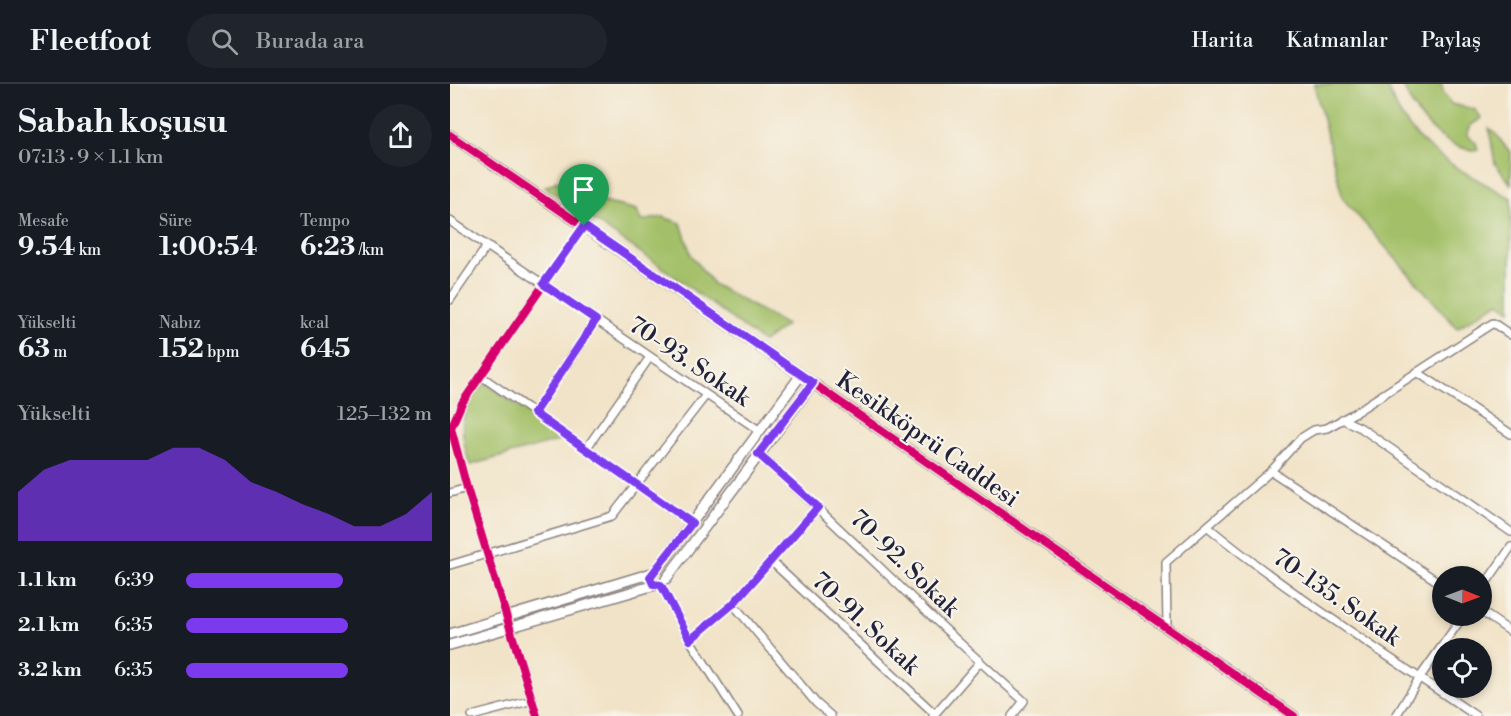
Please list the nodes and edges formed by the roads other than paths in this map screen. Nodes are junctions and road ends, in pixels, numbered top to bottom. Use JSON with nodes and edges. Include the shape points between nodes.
{"nodes":[{"id":1,"x":450,"y":135,"type":"edge"},
{"id":2,"x":450,"y":221,"type":"edge"},
{"id":3,"x":584,"y":226,"type":"junction"},
{"id":4,"x":487,"y":246,"type":"junction"},
{"id":5,"x":543,"y":284,"type":"junction"},
{"id":6,"x":450,"y":300,"type":"edge"},
{"id":7,"x":596,"y":320,"type":"junction"},
{"id":8,"x":1511,"y":335,"type":"edge"},
{"id":9,"x":650,"y":357,"type":"junction"},
{"id":10,"x":1417,"y":372,"type":"junction"},
{"id":11,"x":801,"y":375,"type":"junction"},
{"id":12,"x":481,"y":376,"type":"junction"},
{"id":13,"x":813,"y":383,"type":"junction"},
{"id":14,"x":706,"y":395,"type":"junction"},
{"id":15,"x":534,"y":413,"type":"junction"},
{"id":16,"x":1342,"y":419,"type":"junction"},
{"id":17,"x":450,"y":428,"type":"edge"},
{"id":18,"x":760,"y":431,"type":"junction"},
{"id":19,"x":1511,"y":434,"type":"edge"},
{"id":20,"x":586,"y":449,"type":"junction"},
{"id":21,"x":758,"y":454,"type":"junction"},
{"id":22,"x":1271,"y":471,"type":"junction"},
{"id":23,"x":638,"y":485,"type":"junction"},
{"id":24,"x":467,"y":488,"type":"junction"},
{"id":25,"x":450,"y":493,"type":"edge"},
{"id":26,"x":818,"y":507,"type":"junction"},
{"id":27,"x":692,"y":523,"type":"junction"},
{"id":28,"x":1208,"y":527,"type":"junction"},
{"id":29,"x":1511,"y":532,"type":"edge"},
{"id":30,"x":1511,"y":547,"type":"edge"},
{"id":31,"x":489,"y":554,"type":"junction"},
{"id":32,"x":771,"y":561,"type":"junction"},
{"id":33,"x":450,"y":565,"type":"edge"},
{"id":34,"x":654,"y":571,"type":"junction"},
{"id":35,"x":1492,"y":575,"type":"edge"},
{"id":36,"x":1432,"y":578,"type":"edge"},
{"id":37,"x":661,"y":583,"type":"junction"},
{"id":38,"x":733,"y":604,"type":"junction"},
{"id":39,"x":508,"y":618,"type":"junction"},
{"id":40,"x":1492,"y":619,"type":"edge"},
{"id":41,"x":1456,"y":626,"type":"edge"},
{"id":42,"x":511,"y":628,"type":"junction"},
{"id":43,"x":1167,"y":629,"type":"junction"},
{"id":44,"x":1511,"y":632,"type":"edge"},
{"id":45,"x":450,"y":634,"type":"edge"},
{"id":46,"x":690,"y":640,"type":"junction"},
{"id":47,"x":450,"y":645,"type":"edge"},
{"id":48,"x":980,"y":662,"type":"junction"},
{"id":49,"x":1420,"y":677,"type":"junction"},
{"id":50,"x":533,"y":700,"type":"junction"},
{"id":51,"x":934,"y":715,"type":"edge"},
{"id":52,"x":472,"y":716,"type":"edge"},
{"id":53,"x":537,"y":716,"type":"edge"},
{"id":54,"x":738,"y":716,"type":"edge"},
{"id":55,"x":831,"y":716,"type":"edge"},
{"id":56,"x":1012,"y":716,"type":"edge"},
{"id":57,"x":1294,"y":716,"type":"edge"},
{"id":58,"x":1395,"y":716,"type":"edge"},
{"id":59,"x":1476,"y":716,"type":"edge"}],
"edges":[{"from":1,"to":3,"type":"street","name":"Kesikköprü Caddesi"},
{"from":2,"to":4,"type":"street","name":"70-93. Sokak"},
{"from":3,"to":5,"type":"street"},
{"from":3,"to":11,"type":"street","name":"Kesikköprü Caddesi"},
{"from":4,"to":5,"type":"street","name":"70-93. Sokak"},
{"from":4,"to":6,"type":"street"},
{"from":5,"to":7,"type":"street","name":"70-93. Sokak"},
{"from":5,"to":12,"type":"street"},
{"from":7,"to":9,"type":"street","name":"70-93. Sokak"},
{"from":7,"to":15,"type":"street"},
{"from":8,"to":10,"type":"street","via":[[1493,323]]},
{"from":9,"to":14,"type":"street","name":"70-93. Sokak"},
{"from":9,"to":20,"type":"street"},
{"from":10,"to":16,"type":"street"},
{"from":10,"to":19,"type":"street"},
{"from":11,"to":13,"type":"street","name":"Kesikköprü Caddesi"},
{"from":11,"to":18,"type":"street"},
{"from":12,"to":15,"type":"street"},
{"from":12,"to":17,"type":"street"},
{"from":13,"to":21,"type":"street"},
{"from":13,"to":43,"type":"street","name":"Kesikköprü Caddesi"},
{"from":14,"to":18,"type":"street","name":"70-93. Sokak"},
{"from":14,"to":23,"type":"street"},
{"from":15,"to":20,"type":"street"},
{"from":16,"to":22,"type":"street","via":[[1301,438]]},
{"from":16,"to":29,"type":"street","via":[[1361,428]]},
{"from":17,"to":24,"type":"street"},
{"from":18,"to":27,"type":"street"},
{"from":20,"to":23,"type":"street"},
{"from":21,"to":26,"type":"street","name":"70-92. Sokak"},
{"from":21,"to":37,"type":"street"},
{"from":22,"to":28,"type":"street"},
{"from":22,"to":36,"type":"street"},
{"from":23,"to":27,"type":"street"},
{"from":23,"to":31,"type":"street","via":[[612,516]]},
{"from":24,"to":25,"type":"street"},
{"from":24,"to":31,"type":"street"},
{"from":26,"to":32,"type":"street"},
{"from":26,"to":48,"type":"street","name":"70-92. Sokak"},
{"from":27,"to":34,"type":"street"},
{"from":28,"to":43,"type":"street","via":[[1166,562]]},
{"from":28,"to":49,"type":"street","name":"70-135. Sokak","via":[[1305,600]]},
{"from":30,"to":35,"type":"street"},
{"from":31,"to":33,"type":"street"},
{"from":31,"to":39,"type":"street"},
{"from":32,"to":38,"type":"street"},
{"from":32,"to":51,"type":"street","name":"70-91. Sokak"},
{"from":34,"to":37,"type":"street","via":[[651,581]]},
{"from":34,"to":37,"type":"street","via":[[663,571]]},
{"from":34,"to":39,"type":"street"},
{"from":37,"to":42,"type":"street"},
{"from":37,"to":46,"type":"street"},
{"from":38,"to":46,"type":"street"},
{"from":38,"to":55,"type":"street"},
{"from":39,"to":42,"type":"street"},
{"from":39,"to":45,"type":"street"},
{"from":40,"to":44,"type":"street"},
{"from":41,"to":49,"type":"street"},
{"from":42,"to":47,"type":"street"},
{"from":42,"to":50,"type":"street"},
{"from":43,"to":57,"type":"street","name":"Kesikköprü Caddesi"},
{"from":46,"to":54,"type":"street"},
{"from":48,"to":51,"type":"street"},
{"from":48,"to":56,"type":"street","name":"70-92. Sokak","via":[[1024,701]]},
{"from":49,"to":58,"type":"street"},
{"from":49,"to":59,"type":"street","name":"70-135. Sokak"},
{"from":50,"to":52,"type":"street"},
{"from":50,"to":53,"type":"street"}]}
